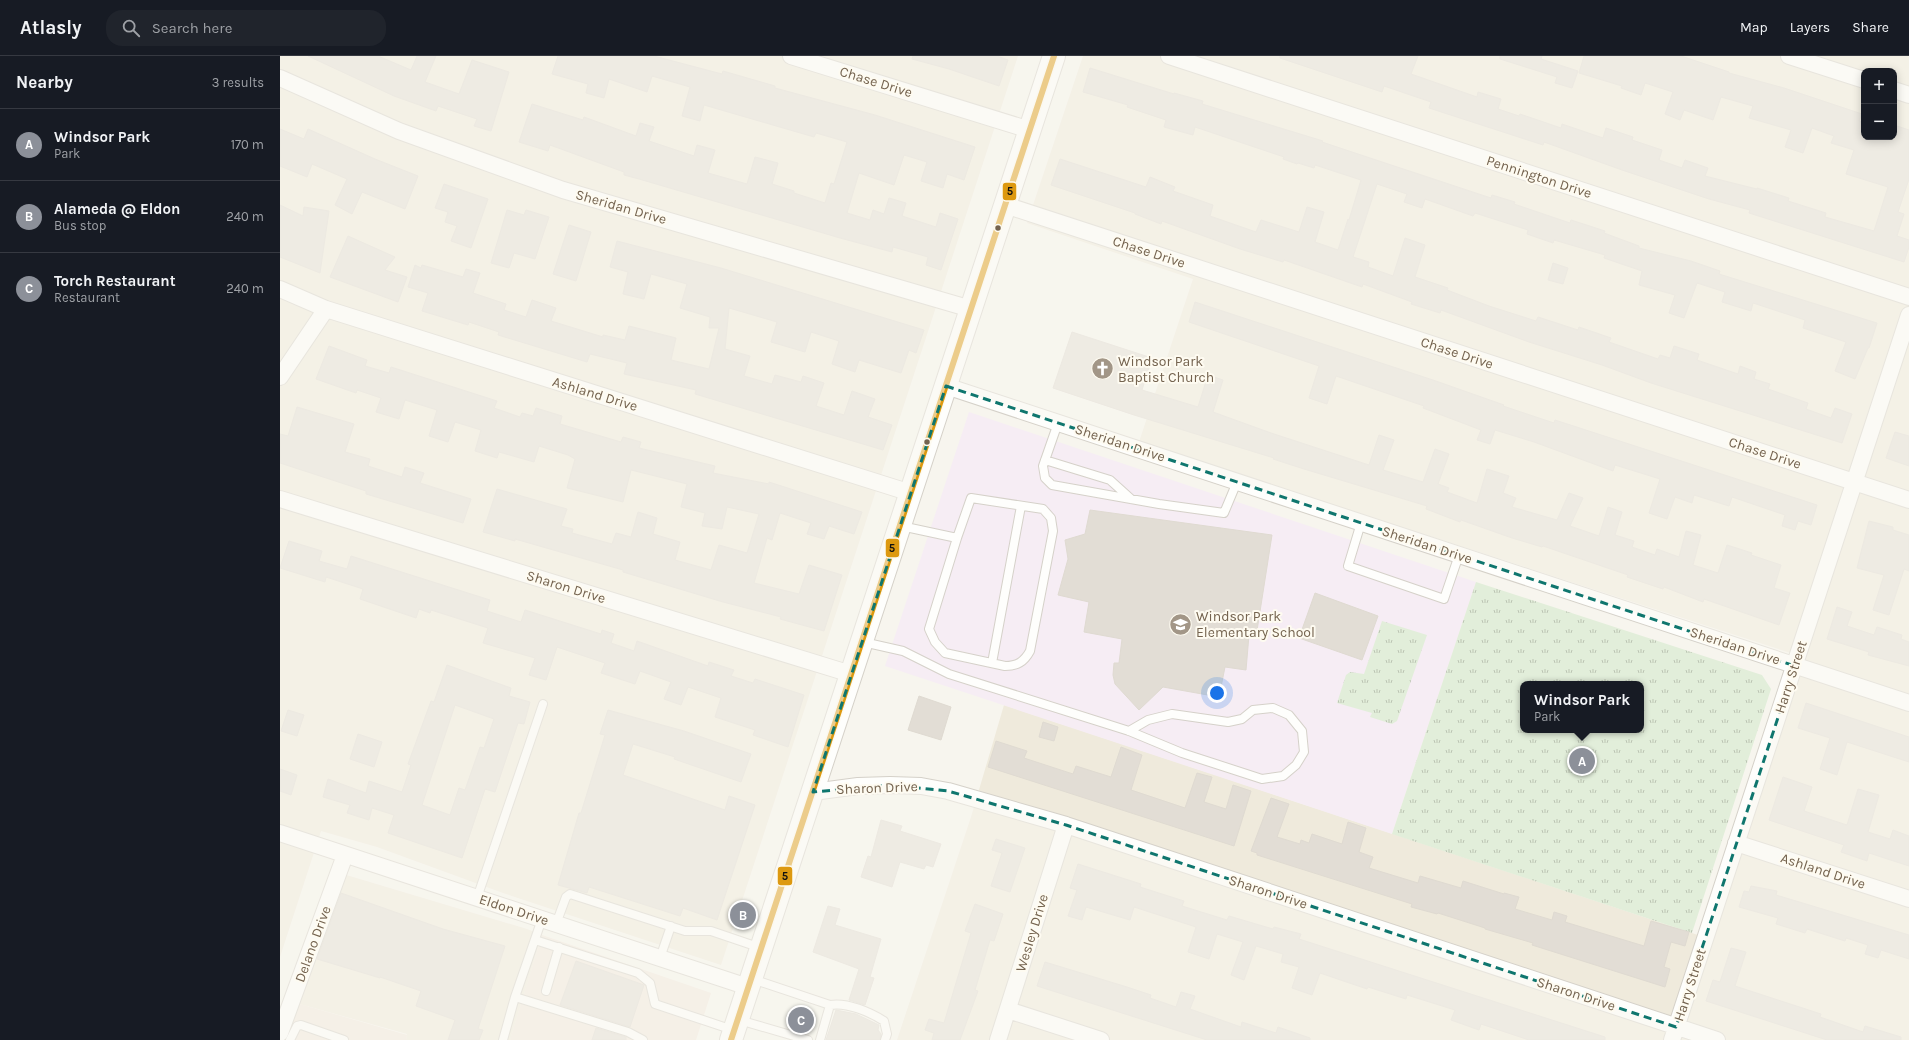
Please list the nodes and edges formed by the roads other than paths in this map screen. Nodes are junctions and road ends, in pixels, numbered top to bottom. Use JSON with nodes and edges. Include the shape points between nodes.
{"nodes":[{"id":1,"x":791,"y":56,"type":"edge"},
{"id":2,"x":1054,"y":56,"type":"edge"},
{"id":3,"x":1169,"y":56,"type":"edge"},
{"id":4,"x":1789,"y":56,"type":"edge"},
{"id":5,"x":280,"y":78,"type":"edge"},
{"id":6,"x":1861,"y":79,"type":"edge"},
{"id":7,"x":1897,"y":91,"type":"edge"},
{"id":8,"x":1909,"y":95,"type":"edge"},
{"id":9,"x":1030,"y":130,"type":"junction"},
{"id":10,"x":1005,"y":205,"type":"junction"},
{"id":11,"x":280,"y":290,"type":"edge"},
{"id":12,"x":1909,"y":297,"type":"edge"},
{"id":13,"x":326,"y":309,"type":"junction"},
{"id":14,"x":971,"y":310,"type":"junction"},
{"id":15,"x":1909,"y":315,"type":"edge"},
{"id":16,"x":280,"y":377,"type":"edge"},
{"id":17,"x":946,"y":386,"type":"junction"},
{"id":18,"x":1058,"y":423,"type":"junction"},
{"id":19,"x":1045,"y":460,"type":"junction"},
{"id":20,"x":1237,"y":482,"type":"junction"},
{"id":21,"x":1854,"y":482,"type":"junction"},
{"id":22,"x":911,"y":493,"type":"junction"},
{"id":23,"x":280,"y":499,"type":"edge"},
{"id":24,"x":1131,"y":500,"type":"junction"},
{"id":25,"x":1909,"y":500,"type":"edge"},
{"id":26,"x":1021,"y":506,"type":"junction"},
{"id":27,"x":1361,"y":523,"type":"junction"},
{"id":28,"x":900,"y":526,"type":"junction"},
{"id":29,"x":957,"y":538,"type":"junction"},
{"id":30,"x":1459,"y":555,"type":"junction"},
{"id":31,"x":862,"y":642,"type":"junction"},
{"id":32,"x":992,"y":663,"type":"junction"},
{"id":33,"x":1795,"y":666,"type":"junction"},
{"id":34,"x":851,"y":674,"type":"junction"},
{"id":35,"x":1909,"y":703,"type":"edge"},
{"id":36,"x":543,"y":704,"type":"dead end"},
{"id":37,"x":1129,"y":731,"type":"junction"},
{"id":38,"x":813,"y":792,"type":"junction"},
{"id":39,"x":1066,"y":825,"type":"junction"},
{"id":40,"x":280,"y":833,"type":"edge"},
{"id":41,"x":1736,"y":843,"type":"junction"},
{"id":42,"x":345,"y":855,"type":"junction"},
{"id":43,"x":477,"y":898,"type":"junction"},
{"id":44,"x":1909,"y":899,"type":"edge"},
{"id":45,"x":549,"y":921,"type":"junction"},
{"id":46,"x":671,"y":926,"type":"junction"},
{"id":47,"x":535,"y":940,"type":"junction"},
{"id":48,"x":559,"y":947,"type":"junction"},
{"id":49,"x":761,"y":948,"type":"junction"},
{"id":50,"x":660,"y":958,"type":"junction"},
{"id":51,"x":750,"y":983,"type":"junction"},
{"id":52,"x":546,"y":991,"type":"dead end"},
{"id":53,"x":514,"y":998,"type":"junction"},
{"id":54,"x":830,"y":1005,"type":"junction"},
{"id":55,"x":1008,"y":1010,"type":"junction"},
{"id":56,"x":734,"y":1030,"type":"edge"},
{"id":57,"x":287,"y":1032,"type":"edge"},
{"id":58,"x":1674,"y":1033,"type":"edge"},
{"id":59,"x":329,"y":1038,"type":"edge"},
{"id":60,"x":290,"y":1040,"type":"edge"},
{"id":61,"x":344,"y":1040,"type":"edge"},
{"id":62,"x":502,"y":1040,"type":"edge"},
{"id":63,"x":643,"y":1040,"type":"edge"},
{"id":64,"x":808,"y":1040,"type":"edge"},
{"id":65,"x":820,"y":1040,"type":"edge"},
{"id":66,"x":885,"y":1040,"type":"edge"},
{"id":67,"x":998,"y":1040,"type":"edge"},
{"id":68,"x":1101,"y":1040,"type":"edge"},
{"id":69,"x":1717,"y":1040,"type":"edge"}],
"edges":[{"from":1,"to":9,"type":"street","name":"Chase Drive"},
{"from":2,"to":9,"type":"main road"},
{"from":3,"to":12,"type":"street","name":"Pennington Drive"},
{"from":4,"to":6,"type":"street"},
{"from":5,"to":14,"type":"street","name":"Sheridan Drive","via":[[399,131],[563,190]]},
{"from":7,"to":8,"type":"street"},
{"from":9,"to":10,"type":"main road"},
{"from":10,"to":14,"type":"main road"},
{"from":10,"to":21,"type":"street","name":"Chase Drive"},
{"from":11,"to":13,"type":"street","name":"Ashland Drive"},
{"from":13,"to":16,"type":"street"},
{"from":13,"to":22,"type":"street","name":"Ashland Drive"},
{"from":14,"to":17,"type":"main road"},
{"from":15,"to":21,"type":"street","name":"Harry Street"},
{"from":17,"to":18,"type":"street","name":"Sheridan Drive"},
{"from":17,"to":22,"type":"main road"},
{"from":18,"to":19,"type":"lane"},
{"from":18,"to":20,"type":"street","name":"Sheridan Drive"},
{"from":19,"to":24,"type":"lane","via":[[1110,480]]},
{"from":19,"to":24,"type":"lane","via":[[1044,478],[1052,485]]},
{"from":20,"to":24,"type":"lane","via":[[1224,513]]},
{"from":20,"to":27,"type":"street","name":"Sheridan Drive"},
{"from":21,"to":25,"type":"street","name":"Chase Drive"},
{"from":21,"to":33,"type":"street","name":"Harry Street"},
{"from":22,"to":28,"type":"main road"},
{"from":23,"to":34,"type":"street","name":"Sharon Drive"},
{"from":26,"to":29,"type":"lane","via":[[971,498]]},
{"from":26,"to":32,"type":"lane"},
{"from":26,"to":32,"type":"lane","via":[[1043,509],[1051,518],[1053,531],[1030,651],[1026,659],[1015,666]]},
{"from":27,"to":30,"type":"street","name":"Sheridan Drive"},
{"from":27,"to":30,"type":"lane","via":[[1348,566],[1444,599]]},
{"from":28,"to":29,"type":"lane"},
{"from":28,"to":31,"type":"main road"},
{"from":29,"to":32,"type":"lane","via":[[928,629],[934,642],[945,653]]},
{"from":30,"to":33,"type":"street","name":"Sheridan Drive"},
{"from":31,"to":34,"type":"main road"},
{"from":31,"to":37,"type":"lane","via":[[903,651],[949,674]]},
{"from":33,"to":35,"type":"street","name":"Sheridan Drive"},
{"from":33,"to":41,"type":"street","name":"Harry Street"},
{"from":34,"to":38,"type":"main road"},
{"from":36,"to":43,"type":"lane"},
{"from":37,"to":37,"type":"lane","via":[[1182,753],[1262,780],[1283,776],[1296,765],[1304,752],[1302,731],[1289,715],[1273,708],[1253,710],[1242,719],[1228,722],[1172,714],[1148,720]]},
{"from":38,"to":39,"type":"street","name":"Sharon Drive","via":[[858,786],[921,786],[948,791]]},
{"from":38,"to":49,"type":"main road"},
{"from":39,"to":55,"type":"street","name":"Wesley Drive"},
{"from":39,"to":58,"type":"street","name":"Sharon Drive"},
{"from":40,"to":42,"type":"street","name":"Eldon Drive"},
{"from":41,"to":44,"type":"street","name":"Ashland Drive"},
{"from":41,"to":58,"type":"street","name":"Harry Street"},
{"from":42,"to":43,"type":"street","name":"Eldon Drive"},
{"from":42,"to":57,"type":"street","name":"Delano Drive"},
{"from":43,"to":45,"type":"street","name":"Eldon Drive"},
{"from":45,"to":46,"type":"lane","via":[[570,894]]},
{"from":45,"to":47,"type":"lane"},
{"from":45,"to":50,"type":"street","name":"Eldon Drive"},
{"from":46,"to":49,"type":"lane","via":[[685,930],[711,931]]},
{"from":46,"to":50,"type":"lane"},
{"from":47,"to":48,"type":"lane"},
{"from":47,"to":53,"type":"lane"},
{"from":48,"to":52,"type":"lane"},
{"from":48,"to":56,"type":"lane","via":[[638,973],[650,983],[655,1004]]},
{"from":49,"to":51,"type":"main road"},
{"from":50,"to":51,"type":"street","name":"Eldon Drive"},
{"from":51,"to":54,"type":"lane"},
{"from":51,"to":56,"type":"main road"},
{"from":53,"to":62,"type":"lane"},
{"from":53,"to":63,"type":"lane","via":[[628,1032]]},
{"from":54,"to":65,"type":"lane"},
{"from":54,"to":66,"type":"lane","via":[[840,1004],[884,1021],[887,1027]]},
{"from":55,"to":67,"type":"street","name":"Wesley Drive"},
{"from":55,"to":68,"type":"street"},
{"from":56,"to":64,"type":"lane"},
{"from":57,"to":59,"type":"lane","via":[[301,1025]]},
{"from":57,"to":60,"type":"lane"},
{"from":58,"to":69,"type":"street","name":"Sharon Drive"},
{"from":59,"to":61,"type":"lane"}]}
